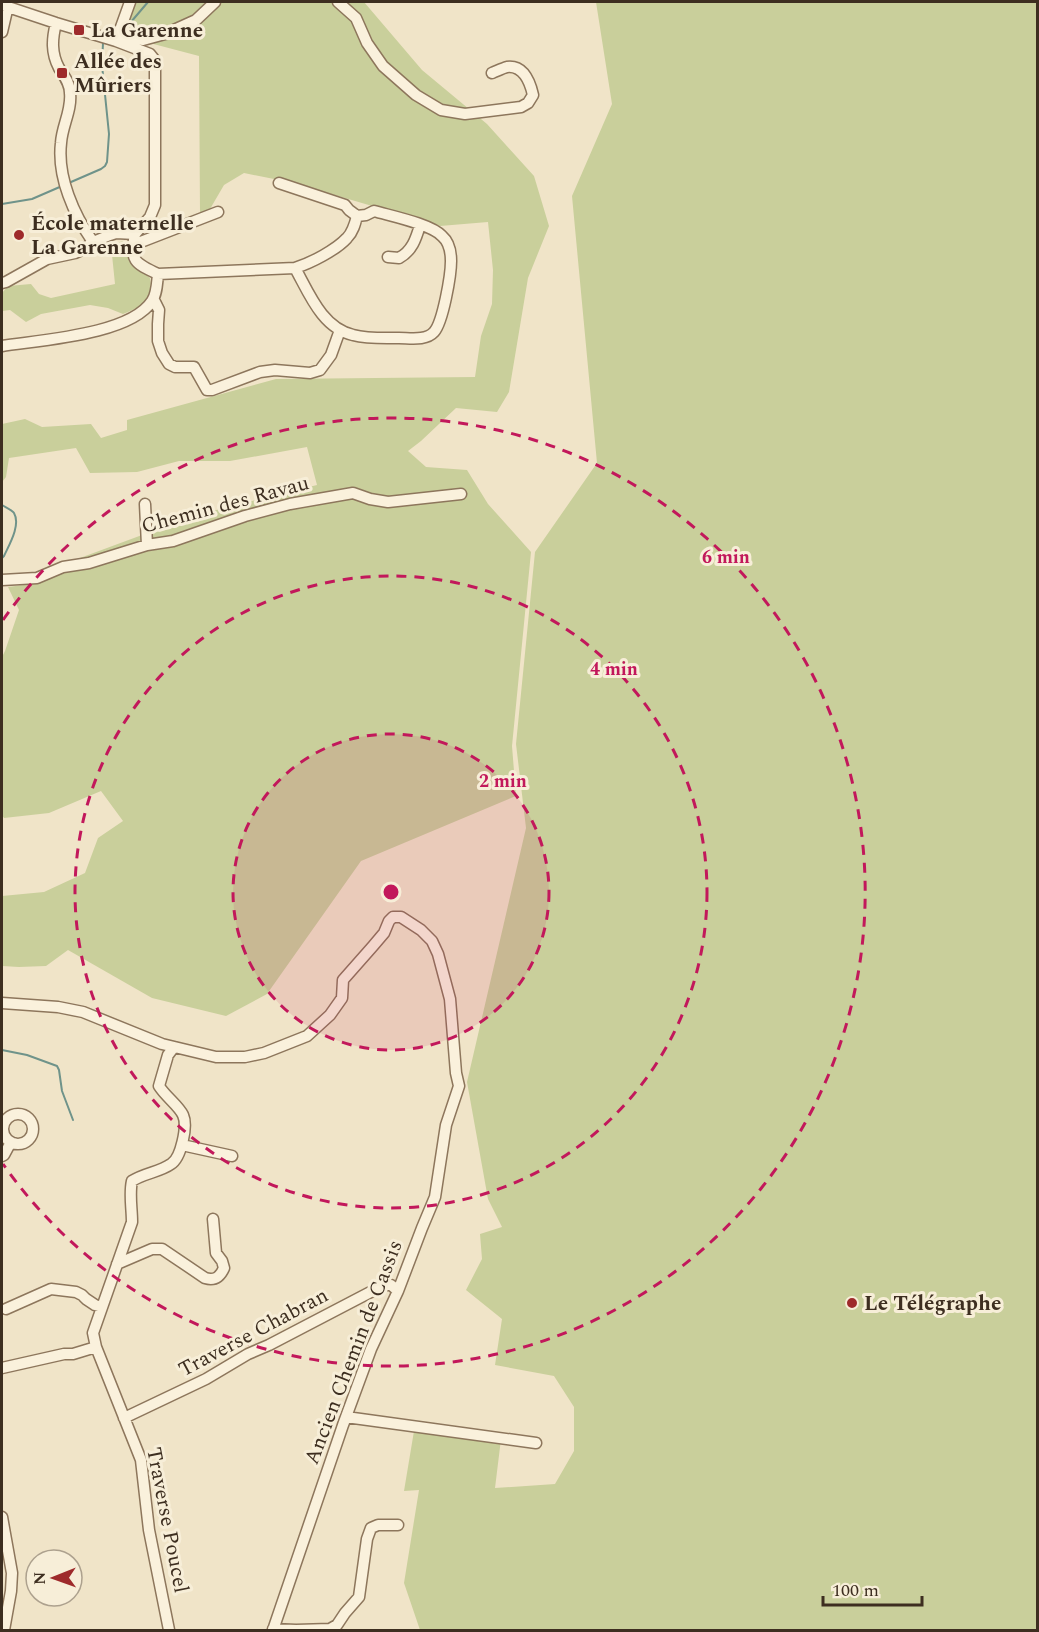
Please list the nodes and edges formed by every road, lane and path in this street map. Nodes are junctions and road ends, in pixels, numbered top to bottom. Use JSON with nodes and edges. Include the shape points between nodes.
{"nodes":[{"id":1,"x":130,"y":2,"type":"edge"},
{"id":2,"x":215,"y":2,"type":"edge"},
{"id":3,"x":338,"y":2,"type":"edge"},
{"id":4,"x":5,"y":5,"type":"edge"},
{"id":5,"x":27,"y":7,"type":"edge"},
{"id":6,"x":56,"y":23,"type":"junction"},
{"id":7,"x":2,"y":32,"type":"edge"},
{"id":8,"x":117,"y":38,"type":"junction"},
{"id":9,"x":492,"y":73,"type":"dead end"},
{"id":10,"x":279,"y":183,"type":"dead end"},
{"id":11,"x":218,"y":212,"type":"dead end"},
{"id":12,"x":357,"y":216,"type":"junction"},
{"id":13,"x":420,"y":225,"type":"junction"},
{"id":14,"x":134,"y":239,"type":"junction"},
{"id":15,"x":93,"y":242,"type":"junction"},
{"id":16,"x":388,"y":257,"type":"dead end"},
{"id":17,"x":295,"y":268,"type":"junction"},
{"id":18,"x":158,"y":274,"type":"junction"},
{"id":19,"x":2,"y":283,"type":"edge"},
{"id":20,"x":153,"y":300,"type":"junction"},
{"id":21,"x":340,"y":330,"type":"junction"},
{"id":22,"x":2,"y":346,"type":"edge"},
{"id":23,"x":461,"y":494,"type":"dead end"},
{"id":24,"x":145,"y":504,"type":"dead end"},
{"id":25,"x":147,"y":545,"type":"junction"},
{"id":26,"x":2,"y":580,"type":"edge"},
{"id":27,"x":2,"y":1003,"type":"edge"},
{"id":28,"x":174,"y":1047,"type":"junction"},
{"id":29,"x":2,"y":1127,"type":"edge"},
{"id":30,"x":11,"y":1142,"type":"junction"},
{"id":31,"x":182,"y":1145,"type":"junction"},
{"id":32,"x":2,"y":1156,"type":"edge"},
{"id":33,"x":232,"y":1156,"type":"dead end"},
{"id":34,"x":213,"y":1219,"type":"dead end"},
{"id":35,"x":117,"y":1264,"type":"junction"},
{"id":36,"x":398,"y":1292,"type":"junction"},
{"id":37,"x":86,"y":1299,"type":"junction"},
{"id":38,"x":102,"y":1307,"type":"junction"},
{"id":39,"x":3,"y":1310,"type":"edge"},
{"id":40,"x":96,"y":1324,"type":"junction"},
{"id":41,"x":96,"y":1347,"type":"junction"},
{"id":42,"x":2,"y":1368,"type":"edge"},
{"id":43,"x":346,"y":1417,"type":"junction"},
{"id":44,"x":124,"y":1418,"type":"junction"},
{"id":45,"x":536,"y":1443,"type":"dead end"},
{"id":46,"x":2,"y":1517,"type":"edge"},
{"id":47,"x":398,"y":1525,"type":"dead end"},
{"id":48,"x":4,"y":1630,"type":"edge"},
{"id":49,"x":169,"y":1630,"type":"edge"},
{"id":50,"x":273,"y":1630,"type":"edge"}],
"edges":[{"from":1,"to":8,"type":"street"},
{"from":2,"to":8,"type":"street","via":[[196,20],[165,34],[143,40]]},
{"from":3,"to":9,"type":"street","via":[[356,18],[367,43],[384,66],[416,95],[441,110],[465,114],[528,104],[533,95],[521,70],[508,67]]},
{"from":4,"to":5,"type":"street"},
{"from":4,"to":7,"type":"street"},
{"from":5,"to":6,"type":"street"},
{"from":6,"to":8,"type":"street"},
{"from":6,"to":15,"type":"street","via":[[52,48],[70,90],[61,141],[62,171],[78,217]]},
{"from":8,"to":14,"type":"street","via":[[150,54],[156,67],[156,205]]},
{"from":10,"to":12,"type":"street","via":[[345,205]]},
{"from":11,"to":14,"type":"street"},
{"from":12,"to":13,"type":"street","via":[[374,211]]},
{"from":12,"to":17,"type":"street","via":[[348,238]]},
{"from":13,"to":16,"type":"street","via":[[416,241],[408,251],[399,258]]},
{"from":13,"to":21,"type":"street","via":[[436,230],[450,249],[444,308],[435,331],[419,338],[367,337]]},
{"from":14,"to":15,"type":"street","via":[[116,233]]},
{"from":14,"to":18,"type":"street","via":[[134,258],[140,266]]},
{"from":15,"to":19,"type":"street","via":[[75,254],[47,259]]},
{"from":17,"to":18,"type":"street"},
{"from":17,"to":21,"type":"street","via":[[320,312]]},
{"from":18,"to":20,"type":"street"},
{"from":20,"to":21,"type":"street","via":[[159,310],[158,341],[162,353],[175,367],[194,367],[207,390],[260,372],[320,370],[331,355]]},
{"from":20,"to":22,"type":"street","via":[[121,324]]},
{"from":23,"to":25,"type":"street","name":"Chemin des Ravau","via":[[388,502],[353,493],[290,504],[173,541]]},
{"from":24,"to":25,"type":"street"},
{"from":25,"to":26,"type":"street","name":"Chemin des Ravau","via":[[63,567],[37,578]]},
{"from":27,"to":28,"type":"street","via":[[83,1012]]},
{"from":28,"to":31,"type":"street","via":[[159,1086],[183,1115]]},
{"from":28,"to":36,"type":"street","name":"Ancien Chemin de Cassis","via":[[216,1057],[245,1057],[307,1036],[330,1015],[342,998],[343,980],[393,917],[401,917],[432,941],[450,999],[459,1086],[446,1125],[435,1197]]},
{"from":29,"to":30,"type":"street"},
{"from":29,"to":30,"type":"street","via":[[16,1114],[30,1121],[32,1132],[27,1141]]},
{"from":30,"to":32,"type":"street"},
{"from":31,"to":33,"type":"street"},
{"from":31,"to":35,"type":"street","via":[[174,1163],[132,1181],[132,1222]]},
{"from":34,"to":35,"type":"street","via":[[216,1253],[224,1268],[219,1277],[205,1278],[162,1249],[152,1249]]},
{"from":35,"to":38,"type":"street"},
{"from":36,"to":43,"type":"street","name":"Ancien Chemin de Cassis","via":[[371,1349]]},
{"from":36,"to":44,"type":"street","name":"Traverse Chabran","via":[[391,1285],[384,1285]]},
{"from":37,"to":38,"type":"street"},
{"from":37,"to":39,"type":"street","via":[[76,1292],[51,1289]]},
{"from":37,"to":40,"type":"street"},
{"from":38,"to":40,"type":"street"},
{"from":40,"to":41,"type":"street"},
{"from":41,"to":42,"type":"street"},
{"from":41,"to":44,"type":"street","name":"Traverse Poucel"},
{"from":43,"to":45,"type":"street"},
{"from":43,"to":50,"type":"street","name":"Ancien Chemin de Cassis"},
{"from":44,"to":49,"type":"street","name":"Traverse Poucel","via":[[141,1460],[149,1530]]},
{"from":46,"to":48,"type":"street","via":[[12,1573]]},
{"from":47,"to":50,"type":"street","via":[[371,1528],[359,1597],[337,1625],[330,1629]]}]}
